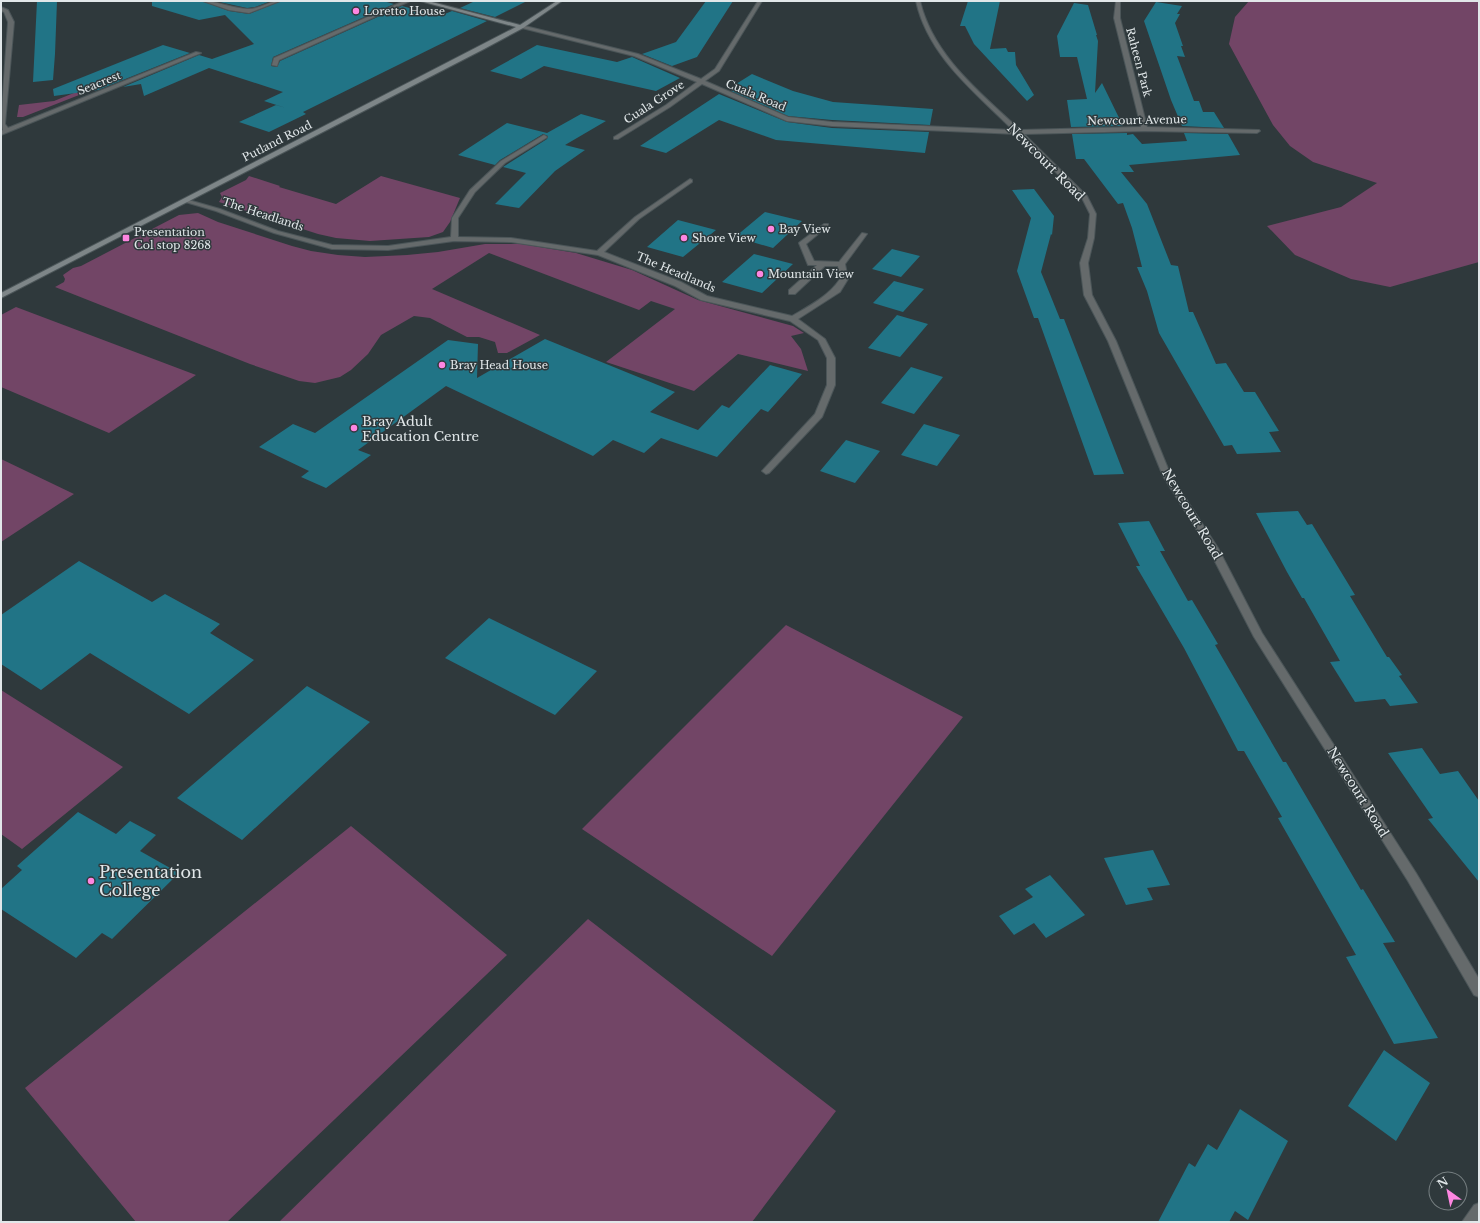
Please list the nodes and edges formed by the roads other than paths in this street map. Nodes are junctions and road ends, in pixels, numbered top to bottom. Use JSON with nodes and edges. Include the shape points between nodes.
{"nodes":[{"id":1,"x":205,"y":1,"type":"edge"},
{"id":2,"x":278,"y":1,"type":"edge"},
{"id":3,"x":408,"y":1,"type":"edge"},
{"id":4,"x":422,"y":1,"type":"edge"},
{"id":5,"x":560,"y":1,"type":"edge"},
{"id":6,"x":760,"y":1,"type":"edge"},
{"id":7,"x":918,"y":1,"type":"edge"},
{"id":8,"x":1118,"y":1,"type":"edge"},
{"id":9,"x":1,"y":10,"type":"edge"},
{"id":10,"x":521,"y":26,"type":"junction"},
{"id":11,"x":198,"y":53,"type":"dead end"},
{"id":12,"x":275,"y":65,"type":"dead end"},
{"id":13,"x":702,"y":82,"type":"junction"},
{"id":14,"x":1144,"y":129,"type":"junction"},
{"id":15,"x":1257,"y":131,"type":"dead end"},
{"id":16,"x":4,"y":132,"type":"edge"},
{"id":17,"x":1018,"y":132,"type":"junction"},
{"id":18,"x":544,"y":137,"type":"dead end"},
{"id":19,"x":616,"y":138,"type":"dead end"},
{"id":20,"x":690,"y":181,"type":"dead end"},
{"id":21,"x":185,"y":201,"type":"junction"},
{"id":22,"x":826,"y":225,"type":"dead end"},
{"id":23,"x":864,"y":234,"type":"dead end"},
{"id":24,"x":454,"y":238,"type":"junction"},
{"id":25,"x":600,"y":253,"type":"junction"},
{"id":26,"x":824,"y":263,"type":"junction"},
{"id":27,"x":841,"y":264,"type":"junction"},
{"id":28,"x":792,"y":292,"type":"dead end"},
{"id":29,"x":1,"y":296,"type":"edge"},
{"id":30,"x":793,"y":319,"type":"junction"},
{"id":31,"x":766,"y":471,"type":"dead end"},
{"id":32,"x":1479,"y":991,"type":"edge"},
{"id":33,"x":1479,"y":1210,"type":"edge"},
{"id":34,"x":1470,"y":1222,"type":"edge"}],
"edges":[{"from":1,"to":2,"type":"street","via":[[249,12]]},
{"from":3,"to":12,"type":"street","via":[[276,59]]},
{"from":4,"to":10,"type":"main road"},
{"from":5,"to":10,"type":"main road","name":"Putland Road"},
{"from":6,"to":13,"type":"street","name":"Cuala Grove","via":[[716,70]]},
{"from":7,"to":17,"type":"street","name":"Newcourt Road","via":[[919,11],[930,35],[945,58]]},
{"from":8,"to":14,"type":"street","name":"Raheen Park","via":[[1117,18]]},
{"from":9,"to":16,"type":"street","name":"Seacrest","via":[[6,11],[11,22],[2,124]]},
{"from":10,"to":13,"type":"street","name":"Cuala Road","via":[[636,54]]},
{"from":10,"to":21,"type":"main road","name":"Putland Road"},
{"from":11,"to":16,"type":"street","name":"Seacrest"},
{"from":13,"to":17,"type":"street","name":"Cuala Road","via":[[787,119],[832,124]]},
{"from":13,"to":19,"type":"street","name":"Cuala Grove"},
{"from":14,"to":15,"type":"street","name":"Newcourt Avenue"},
{"from":14,"to":17,"type":"street","name":"Newcourt Avenue"},
{"from":17,"to":32,"type":"street","name":"Newcourt Road","via":[[1085,197],[1093,214],[1091,238],[1084,263],[1088,295],[1112,341],[1167,476],[1212,548],[1258,634],[1412,877]]},
{"from":18,"to":24,"type":"street","via":[[503,162],[472,191],[455,218]]},
{"from":20,"to":25,"type":"street","via":[[637,218]]},
{"from":21,"to":24,"type":"street","name":"The Headlands","via":[[218,210],[276,232],[332,247],[388,248]]},
{"from":21,"to":29,"type":"main road","name":"Putland Road"},
{"from":22,"to":26,"type":"street","via":[[802,243],[811,263]]},
{"from":23,"to":27,"type":"street"},
{"from":24,"to":25,"type":"street","name":"The Headlands","via":[[511,240]]},
{"from":25,"to":30,"type":"street","name":"The Headlands","via":[[678,284],[704,298]]},
{"from":26,"to":27,"type":"street"},
{"from":26,"to":28,"type":"street"},
{"from":27,"to":30,"type":"street","via":[[844,279],[837,290]]},
{"from":30,"to":31,"type":"street","name":"The Headlands","via":[[821,339],[832,358],[831,385],[819,415]]},
{"from":33,"to":34,"type":"street"}]}
